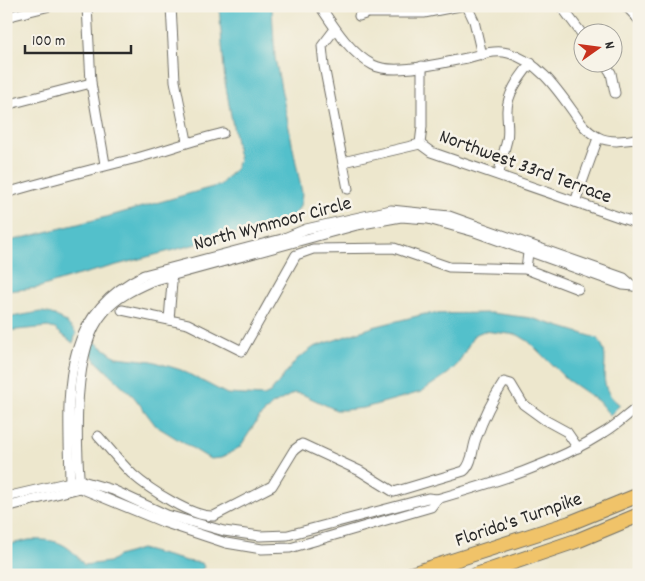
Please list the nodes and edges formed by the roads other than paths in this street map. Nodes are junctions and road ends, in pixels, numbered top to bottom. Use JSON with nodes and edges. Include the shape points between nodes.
{"nodes":[{"id":1,"x":50,"y":6,"type":"edge"},
{"id":2,"x":87,"y":6,"type":"edge"},
{"id":3,"x":171,"y":6,"type":"edge"},
{"id":4,"x":320,"y":6,"type":"edge"},
{"id":5,"x":460,"y":6,"type":"edge"},
{"id":6,"x":467,"y":6,"type":"edge"},
{"id":7,"x":561,"y":6,"type":"edge"},
{"id":8,"x":626,"y":6,"type":"edge"},
{"id":9,"x":359,"y":16,"type":"dead end"},
{"id":10,"x":6,"y":17,"type":"edge"},
{"id":11,"x":639,"y":20,"type":"edge"},
{"id":12,"x":573,"y":22,"type":"edge"},
{"id":13,"x":335,"y":29,"type":"junction"},
{"id":14,"x":482,"y":54,"type":"junction"},
{"id":15,"x":531,"y":63,"type":"junction"},
{"id":16,"x":422,"y":66,"type":"junction"},
{"id":17,"x":610,"y":72,"type":"edge"},
{"id":18,"x":91,"y":83,"type":"junction"},
{"id":19,"x":615,"y":93,"type":"dead end"},
{"id":20,"x":6,"y":105,"type":"edge"},
{"id":21,"x":223,"y":133,"type":"dead end"},
{"id":22,"x":598,"y":138,"type":"junction"},
{"id":23,"x":639,"y":138,"type":"edge"},
{"id":24,"x":187,"y":141,"type":"junction"},
{"id":25,"x":420,"y":144,"type":"junction"},
{"id":26,"x":343,"y":162,"type":"junction"},
{"id":27,"x":104,"y":164,"type":"junction"},
{"id":28,"x":499,"y":175,"type":"junction"},
{"id":29,"x":348,"y":189,"type":"dead end"},
{"id":30,"x":6,"y":193,"type":"edge"},
{"id":31,"x":575,"y":202,"type":"junction"},
{"id":32,"x":639,"y":224,"type":"edge"},
{"id":33,"x":308,"y":234,"type":"junction"},
{"id":34,"x":529,"y":248,"type":"junction"},
{"id":35,"x":313,"y":249,"type":"junction"},
{"id":36,"x":526,"y":269,"type":"junction"},
{"id":37,"x":167,"y":273,"type":"junction"},
{"id":38,"x":636,"y":287,"type":"edge"},
{"id":39,"x":578,"y":289,"type":"dead end"},
{"id":40,"x":122,"y":310,"type":"dead end"},
{"id":41,"x":169,"y":320,"type":"junction"},
{"id":42,"x":87,"y":333,"type":"junction"},
{"id":43,"x":639,"y":406,"type":"edge"},
{"id":44,"x":98,"y":436,"type":"dead end"},
{"id":45,"x":578,"y":448,"type":"junction"},
{"id":46,"x":430,"y":482,"type":"junction"},
{"id":47,"x":75,"y":485,"type":"junction"},
{"id":48,"x":639,"y":494,"type":"edge"},
{"id":49,"x":6,"y":497,"type":"edge"},
{"id":50,"x":437,"y":499,"type":"junction"},
{"id":51,"x":174,"y":502,"type":"junction"},
{"id":52,"x":6,"y":507,"type":"edge"},
{"id":53,"x":639,"y":516,"type":"edge"},
{"id":54,"x":165,"y":518,"type":"junction"},
{"id":55,"x":408,"y":575,"type":"edge"},
{"id":56,"x":476,"y":575,"type":"edge"}],
"edges":[{"from":1,"to":10,"type":"street"},
{"from":2,"to":18,"type":"street"},
{"from":3,"to":24,"type":"street","via":[[176,81]]},
{"from":4,"to":13,"type":"street"},
{"from":5,"to":9,"type":"street","via":[[424,13],[368,13]]},
{"from":6,"to":14,"type":"street"},
{"from":7,"to":12,"type":"street"},
{"from":8,"to":11,"type":"street"},
{"from":13,"to":16,"type":"street","via":[[373,65],[385,69]]},
{"from":13,"to":26,"type":"street","via":[[322,46]]},
{"from":14,"to":15,"type":"street","via":[[507,52]]},
{"from":14,"to":16,"type":"street"},
{"from":15,"to":22,"type":"street","via":[[551,82],[584,127]]},
{"from":15,"to":28,"type":"street","via":[[518,80],[506,110],[507,140]]},
{"from":16,"to":25,"type":"street"},
{"from":17,"to":19,"type":"street"},
{"from":18,"to":20,"type":"street"},
{"from":18,"to":27,"type":"street"},
{"from":21,"to":24,"type":"street"},
{"from":22,"to":23,"type":"street","via":[[617,141]]},
{"from":22,"to":31,"type":"street"},
{"from":24,"to":27,"type":"street"},
{"from":25,"to":26,"type":"street","name":"Northwest 33rd Terrace"},
{"from":25,"to":28,"type":"street","name":"Northwest 33rd Terrace","via":[[432,152]]},
{"from":26,"to":29,"type":"street"},
{"from":27,"to":30,"type":"street"},
{"from":28,"to":31,"type":"street","name":"Northwest 33rd Terrace"},
{"from":31,"to":32,"type":"street","name":"Northwest 33rd Terrace"},
{"from":33,"to":34,"type":"street","name":"North Wynmoor Circle","via":[[391,210],[427,212],[477,224]]},
{"from":33,"to":35,"type":"street"},
{"from":33,"to":37,"type":"street","name":"North Wynmoor Circle","via":[[282,238]]},
{"from":34,"to":36,"type":"street"},
{"from":34,"to":38,"type":"street","name":"North Wynmoor Circle","via":[[624,278]]},
{"from":35,"to":36,"type":"street","via":[[394,248],[449,267]]},
{"from":35,"to":41,"type":"street","via":[[296,255],[242,351],[188,324]]},
{"from":36,"to":39,"type":"street"},
{"from":37,"to":41,"type":"street","via":[[172,282]]},
{"from":37,"to":42,"type":"street","name":"North Wynmoor Circle","via":[[144,275],[125,284],[103,303]]},
{"from":40,"to":41,"type":"street"},
{"from":42,"to":47,"type":"street","name":"North Wynmoor Circle","via":[[79,389]]},
{"from":42,"to":47,"type":"street","name":"North Wynmoor Circle","via":[[75,351],[70,375]]},
{"from":43,"to":45,"type":"street"},
{"from":44,"to":51,"type":"street","via":[[133,475]]},
{"from":45,"to":46,"type":"street","via":[[568,432],[523,404],[511,384],[504,382],[478,434],[468,467]]},
{"from":45,"to":50,"type":"street","via":[[510,478]]},
{"from":46,"to":50,"type":"street"},
{"from":46,"to":51,"type":"street","via":[[394,492],[360,471],[302,444],[294,450],[272,486],[214,516],[204,517]]},
{"from":47,"to":49,"type":"street"},
{"from":47,"to":52,"type":"street"},
{"from":47,"to":54,"type":"street"},
{"from":48,"to":55,"type":"highway","name":"Florida's Turnpike","via":[[570,522]]},
{"from":50,"to":54,"type":"street","via":[[428,498],[288,535],[260,536]]},
{"from":50,"to":54,"type":"street","via":[[431,507],[290,548],[262,549],[226,544]]},
{"from":51,"to":54,"type":"street"},
{"from":53,"to":56,"type":"highway","name":"Florida's Turnpike"}]}
